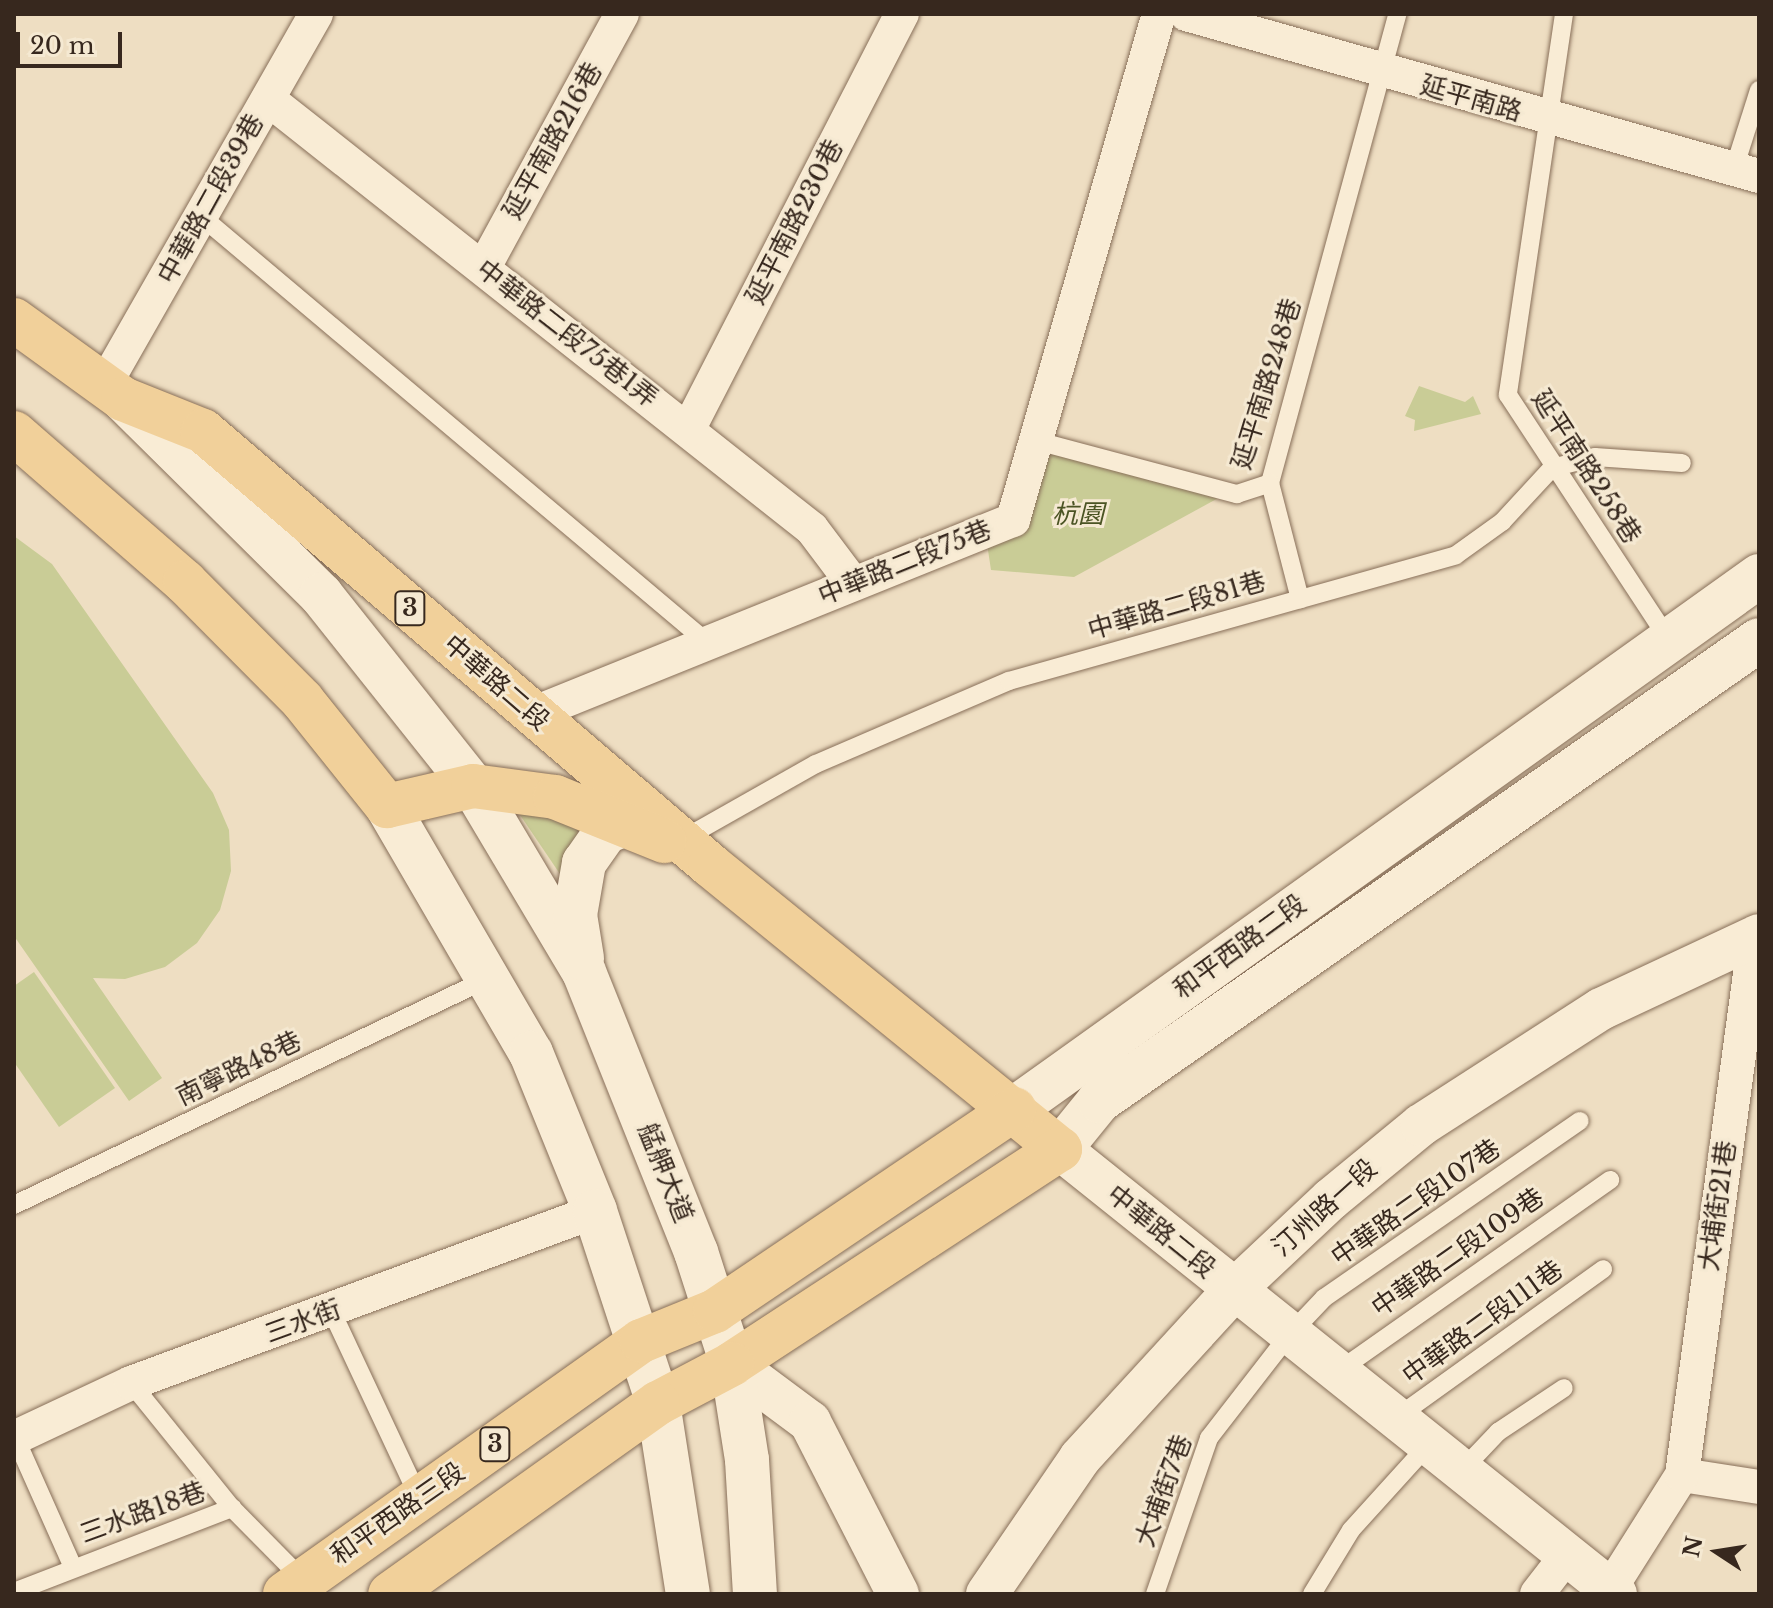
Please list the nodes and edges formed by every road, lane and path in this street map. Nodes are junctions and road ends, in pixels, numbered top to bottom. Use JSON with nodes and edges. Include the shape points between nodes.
{"nodes":[{"id":1,"x":316,"y":14,"type":"edge"},
{"id":2,"x":622,"y":14,"type":"edge"},
{"id":3,"x":902,"y":14,"type":"edge"},
{"id":4,"x":1159,"y":14,"type":"edge"},
{"id":5,"x":1186,"y":14,"type":"edge"},
{"id":6,"x":1397,"y":14,"type":"edge"},
{"id":7,"x":1564,"y":14,"type":"edge"},
{"id":8,"x":1381,"y":73,"type":"junction"},
{"id":9,"x":1759,"y":90,"type":"edge"},
{"id":10,"x":268,"y":99,"type":"junction"},
{"id":11,"x":1551,"y":122,"type":"junction"},
{"id":12,"x":1746,"y":173,"type":"edge"},
{"id":13,"x":202,"y":217,"type":"junction"},
{"id":14,"x":484,"y":267,"type":"junction"},
{"id":15,"x":14,"y":320,"type":"edge"},
{"id":16,"x":114,"y":391,"type":"junction"},
{"id":17,"x":688,"y":430,"type":"junction"},
{"id":18,"x":14,"y":433,"type":"edge"},
{"id":19,"x":1041,"y":442,"type":"junction"},
{"id":20,"x":1682,"y":463,"type":"dead end"},
{"id":21,"x":1552,"y":468,"type":"junction"},
{"id":22,"x":1270,"y":483,"type":"junction"},
{"id":23,"x":1759,"y":576,"type":"edge"},
{"id":24,"x":852,"y":582,"type":"junction"},
{"id":25,"x":1300,"y":599,"type":"junction"},
{"id":26,"x":1668,"y":639,"type":"junction"},
{"id":27,"x":1759,"y":640,"type":"edge"},
{"id":28,"x":709,"y":644,"type":"junction"},
{"id":29,"x":532,"y":714,"type":"junction"},
{"id":30,"x":473,"y":786,"type":"junction"},
{"id":31,"x":387,"y":806,"type":"junction"},
{"id":32,"x":627,"y":823,"type":"junction"},
{"id":33,"x":697,"y":852,"type":"junction"},
{"id":34,"x":1757,"y":936,"type":"edge"},
{"id":35,"x":584,"y":972,"type":"junction"},
{"id":36,"x":487,"y":979,"type":"junction"},
{"id":37,"x":1014,"y":1109,"type":"junction"},
{"id":38,"x":1580,"y":1121,"type":"dead end"},
{"id":39,"x":1060,"y":1149,"type":"junction"},
{"id":40,"x":1610,"y":1180,"type":"dead end"},
{"id":41,"x":14,"y":1205,"type":"edge"},
{"id":42,"x":595,"y":1211,"type":"junction"},
{"id":43,"x":1603,"y":1269,"type":"dead end"},
{"id":44,"x":1233,"y":1291,"type":"junction"},
{"id":45,"x":715,"y":1311,"type":"junction"},
{"id":46,"x":332,"y":1312,"type":"junction"},
{"id":47,"x":1289,"y":1335,"type":"junction"},
{"id":48,"x":641,"y":1341,"type":"junction"},
{"id":49,"x":732,"y":1364,"type":"junction"},
{"id":50,"x":1337,"y":1372,"type":"junction"},
{"id":51,"x":131,"y":1383,"type":"junction"},
{"id":52,"x":1564,"y":1388,"type":"dead end"},
{"id":53,"x":658,"y":1403,"type":"junction"},
{"id":54,"x":1394,"y":1419,"type":"junction"},
{"id":55,"x":15,"y":1437,"type":"edge"},
{"id":56,"x":1428,"y":1445,"type":"junction"},
{"id":57,"x":1461,"y":1471,"type":"junction"},
{"id":58,"x":1682,"y":1475,"type":"junction"},
{"id":59,"x":1759,"y":1487,"type":"edge"},
{"id":60,"x":419,"y":1498,"type":"junction"},
{"id":61,"x":232,"y":1508,"type":"junction"},
{"id":62,"x":1568,"y":1554,"type":"junction"},
{"id":63,"x":73,"y":1567,"type":"junction"},
{"id":64,"x":308,"y":1582,"type":"edge"},
{"id":65,"x":1613,"y":1591,"type":"edge"},
{"id":66,"x":14,"y":1592,"type":"edge"},
{"id":67,"x":390,"y":1594,"type":"edge"},
{"id":68,"x":688,"y":1594,"type":"edge"},
{"id":69,"x":755,"y":1594,"type":"edge"},
{"id":70,"x":898,"y":1594,"type":"edge"},
{"id":71,"x":987,"y":1594,"type":"edge"},
{"id":72,"x":1155,"y":1594,"type":"edge"},
{"id":73,"x":1312,"y":1594,"type":"edge"},
{"id":74,"x":1537,"y":1594,"type":"edge"}],
"edges":[{"from":1,"to":10,"type":"street","name":"中華路二段39巷"},
{"from":2,"to":14,"type":"street","name":"延平南路216巷"},
{"from":3,"to":17,"type":"street","name":"延平南路230巷"},
{"from":4,"to":19,"type":"street","name":"中華路二段75巷"},
{"from":5,"to":8,"type":"street","name":"延平南路"},
{"from":6,"to":8,"type":"lane","name":"延平南路248巷"},
{"from":7,"to":11,"type":"lane","name":"延平南路258巷"},
{"from":8,"to":11,"type":"street","name":"延平南路"},
{"from":8,"to":22,"type":"lane","name":"延平南路248巷"},
{"from":9,"to":12,"type":"lane"},
{"from":10,"to":13,"type":"street","name":"中華路二段39巷"},
{"from":10,"to":14,"type":"street","name":"中華路二段75巷1弄"},
{"from":11,"to":12,"type":"street","name":"延平南路"},
{"from":11,"to":21,"type":"lane","name":"延平南路258巷","via":[[1508,395]]},
{"from":13,"to":16,"type":"street","name":"中華路二段39巷"},
{"from":13,"to":28,"type":"lane"},
{"from":14,"to":17,"type":"street","name":"中華路二段75巷1弄"},
{"from":15,"to":16,"type":"main road","name":"中華路二段","number":"3"},
{"from":16,"to":29,"type":"main road","name":"中華路二段","number":"3","via":[[203,431]]},
{"from":16,"to":30,"type":"main road","name":"中華路二段","via":[[321,595]]},
{"from":17,"to":24,"type":"street","name":"中華路二段75巷1弄","via":[[812,529]]},
{"from":18,"to":31,"type":"main road","via":[[196,593],[302,700]]},
{"from":19,"to":22,"type":"lane","name":"延平南路248巷","via":[[1237,494]]},
{"from":19,"to":24,"type":"street","name":"中華路二段75巷","via":[[1013,520]]},
{"from":20,"to":21,"type":"lane","via":[[1595,457]]},
{"from":21,"to":25,"type":"lane","name":"中華路二段81巷","via":[[1502,522],[1456,555]]},
{"from":21,"to":26,"type":"lane","name":"延平南路258巷"},
{"from":22,"to":25,"type":"lane"},
{"from":23,"to":26,"type":"main road","name":"和平西路二段"},
{"from":24,"to":28,"type":"street","name":"中華路二段75巷"},
{"from":25,"to":33,"type":"lane","name":"中華路二段81巷","via":[[1009,681],[816,764]]},
{"from":26,"to":37,"type":"main road","name":"和平西路二段"},
{"from":27,"to":39,"type":"main road","name":"和平西路二段","via":[[1099,1101]]},
{"from":28,"to":29,"type":"street","name":"中華路二段75巷"},
{"from":29,"to":33,"type":"main road","name":"中華路二段","number":"3"},
{"from":30,"to":31,"type":"main road","name":"中華路二段","number":"3"},
{"from":30,"to":32,"type":"main road","name":"中華路二段","number":"3","via":[[555,797]]},
{"from":30,"to":35,"type":"main road","name":"艋舺大道"},
{"from":31,"to":36,"type":"main road"},
{"from":32,"to":33,"type":"main road","name":"中華路二段","number":"3"},
{"from":32,"to":35,"type":"main road","via":[[596,843],[578,883]]},
{"from":33,"to":37,"type":"main road","name":"中華路二段","number":"3"},
{"from":34,"to":44,"type":"street","name":"汀州路一段","via":[[1601,1009],[1421,1125]]},
{"from":34,"to":58,"type":"street","name":"大埔街21巷"},
{"from":35,"to":45,"type":"main road","name":"艋舺大道"},
{"from":36,"to":41,"type":"lane","name":"南寧路48巷"},
{"from":36,"to":42,"type":"main road","via":[[531,1053]]},
{"from":37,"to":39,"type":"main road","name":"中華路二段","number":"3"},
{"from":37,"to":45,"type":"main road","name":"和平西路二段","number":"3"},
{"from":38,"to":47,"type":"lane","name":"中華路二段107巷","via":[[1324,1298]]},
{"from":39,"to":44,"type":"street","name":"中華路二段"},
{"from":39,"to":49,"type":"main road","name":"和平西路二段","number":"3"},
{"from":40,"to":50,"type":"lane","name":"中華路二段109巷"},
{"from":42,"to":46,"type":"street","name":"三水街"},
{"from":42,"to":48,"type":"main road"},
{"from":43,"to":54,"type":"lane","name":"中華路二段111巷"},
{"from":44,"to":47,"type":"street","name":"中華路二段"},
{"from":44,"to":71,"type":"street","name":"汀州路一段","via":[[1080,1458]]},
{"from":45,"to":48,"type":"main road","name":"和平西路三段","number":"3"},
{"from":45,"to":49,"type":"main road","name":"艋舺大道"},
{"from":46,"to":51,"type":"street","name":"三水街"},
{"from":46,"to":60,"type":"lane"},
{"from":47,"to":50,"type":"street","name":"中華路二段"},
{"from":47,"to":72,"type":"lane","name":"大埔街7巷","via":[[1209,1438]]},
{"from":48,"to":53,"type":"main road"},
{"from":48,"to":60,"type":"main road","name":"和平西路三段","number":"3"},
{"from":49,"to":53,"type":"main road","number":"3"},
{"from":49,"to":69,"type":"main road","name":"艋舺大道","via":[[747,1460]]},
{"from":49,"to":70,"type":"street","via":[[810,1422]]},
{"from":50,"to":54,"type":"street","name":"中華路二段"},
{"from":51,"to":55,"type":"street","name":"三水街"},
{"from":51,"to":61,"type":"lane"},
{"from":52,"to":57,"type":"lane","via":[[1498,1432]]},
{"from":53,"to":67,"type":"main road","number":"3"},
{"from":53,"to":68,"type":"main road"},
{"from":54,"to":56,"type":"street","name":"中華路二段"},
{"from":55,"to":63,"type":"lane","name":"三水路18巷"},
{"from":56,"to":57,"type":"street","name":"中華路二段"},
{"from":56,"to":73,"type":"lane","via":[[1351,1530]]},
{"from":57,"to":62,"type":"street","name":"中華路二段"},
{"from":58,"to":59,"type":"street"},
{"from":58,"to":65,"type":"street"},
{"from":60,"to":64,"type":"main road","name":"和平西路三段","number":"3"},
{"from":61,"to":63,"type":"lane","name":"三水路18巷"},
{"from":61,"to":64,"type":"lane"},
{"from":62,"to":65,"type":"street","name":"中華路二段"},
{"from":62,"to":74,"type":"street"},
{"from":63,"to":66,"type":"lane","name":"三水路18巷"}]}
